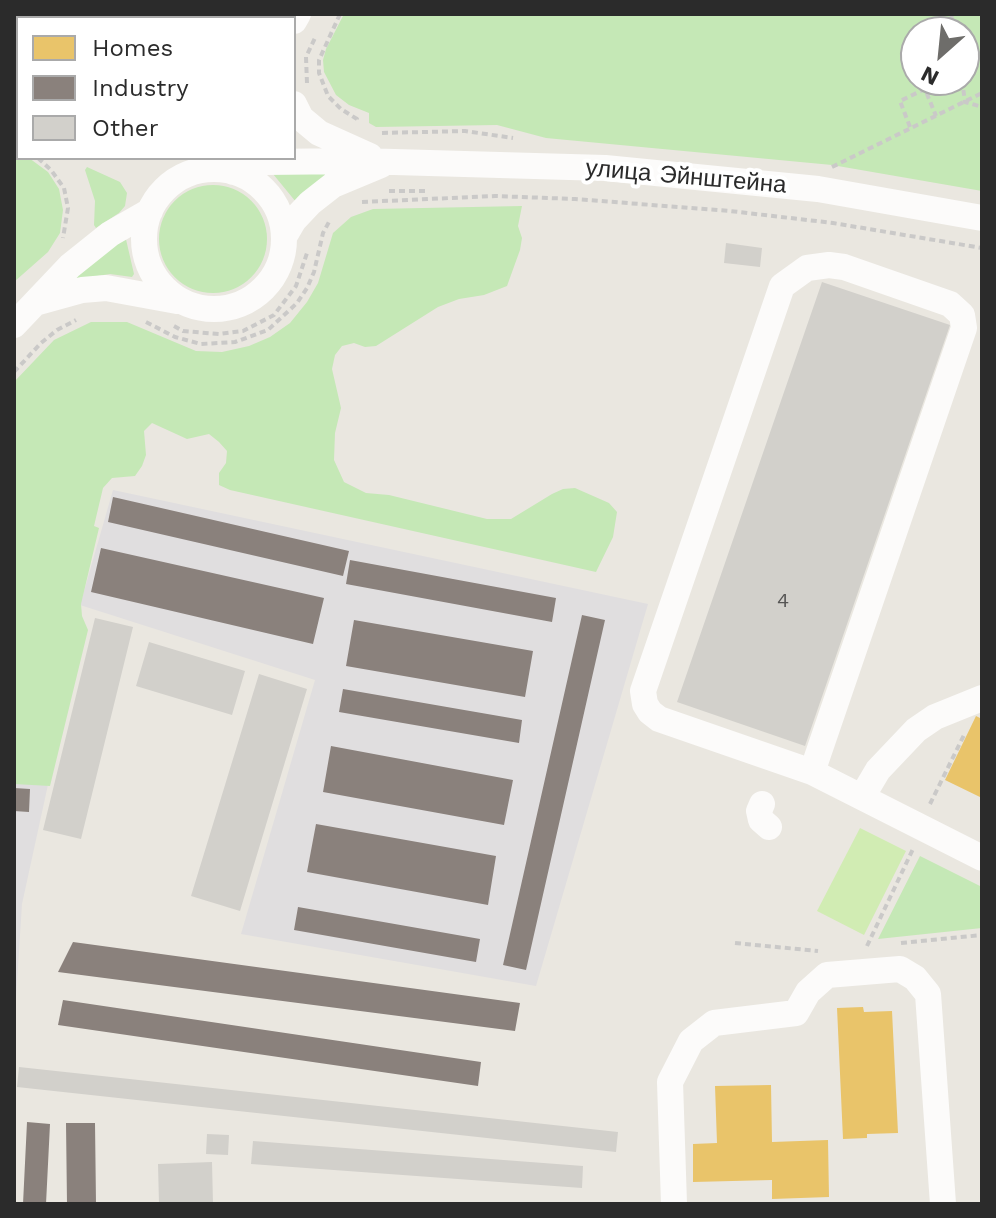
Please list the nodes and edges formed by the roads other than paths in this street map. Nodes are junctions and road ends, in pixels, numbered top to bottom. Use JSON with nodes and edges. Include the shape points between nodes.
{"nodes":[{"id":1,"x":296,"y":108,"type":"edge"},
{"id":2,"x":388,"y":162,"type":"junction"},
{"id":3,"x":227,"y":166,"type":"edge"},
{"id":4,"x":150,"y":211,"type":"junction"},
{"id":5,"x":982,"y":218,"type":"edge"},
{"id":6,"x":296,"y":242,"type":"junction"},
{"id":7,"x":187,"y":304,"type":"junction"},
{"id":8,"x":32,"y":305,"type":"junction"},
{"id":9,"x":14,"y":325,"type":"edge"},
{"id":10,"x":982,"y":698,"type":"edge"},
{"id":11,"x":812,"y":772,"type":"junction"},
{"id":12,"x":862,"y":797,"type":"junction"},
{"id":13,"x":982,"y":858,"type":"edge"},
{"id":14,"x":674,"y":1204,"type":"edge"},
{"id":15,"x":943,"y":1204,"type":"edge"}],
"edges":[{"from":1,"to":2,"type":"street","via":[[319,133]]},
{"from":2,"to":3,"type":"street","name":"улица Эйнштейна"},
{"from":2,"to":5,"type":"street","name":"улица Эйнштейна","via":[[605,168],[818,189]]},
{"from":2,"to":6,"type":"street","via":[[333,185],[310,203],[294,220]]},
{"from":3,"to":4,"type":"street","via":[[172,182]]},
{"from":3,"to":6,"type":"street","via":[[264,189]]},
{"from":4,"to":7,"type":"street","via":[[144,229],[149,265],[158,281]]},
{"from":4,"to":8,"type":"street","via":[[110,234]]},
{"from":6,"to":7,"type":"street","via":[[254,297],[221,309]]},
{"from":7,"to":8,"type":"street","via":[[106,288]]},
{"from":8,"to":9,"type":"street"},
{"from":10,"to":12,"type":"street","via":[[916,730],[878,770]]},
{"from":11,"to":11,"type":"street","via":[[897,500],[964,328],[962,315],[950,304],[844,267],[817,266],[782,286],[643,691],[645,704],[659,719]]},
{"from":11,"to":12,"type":"street"},
{"from":12,"to":13,"type":"street"},
{"from":14,"to":15,"type":"street","via":[[670,1082],[691,1041],[714,1023],[796,1013],[827,975],[900,969],[928,994]]}]}
